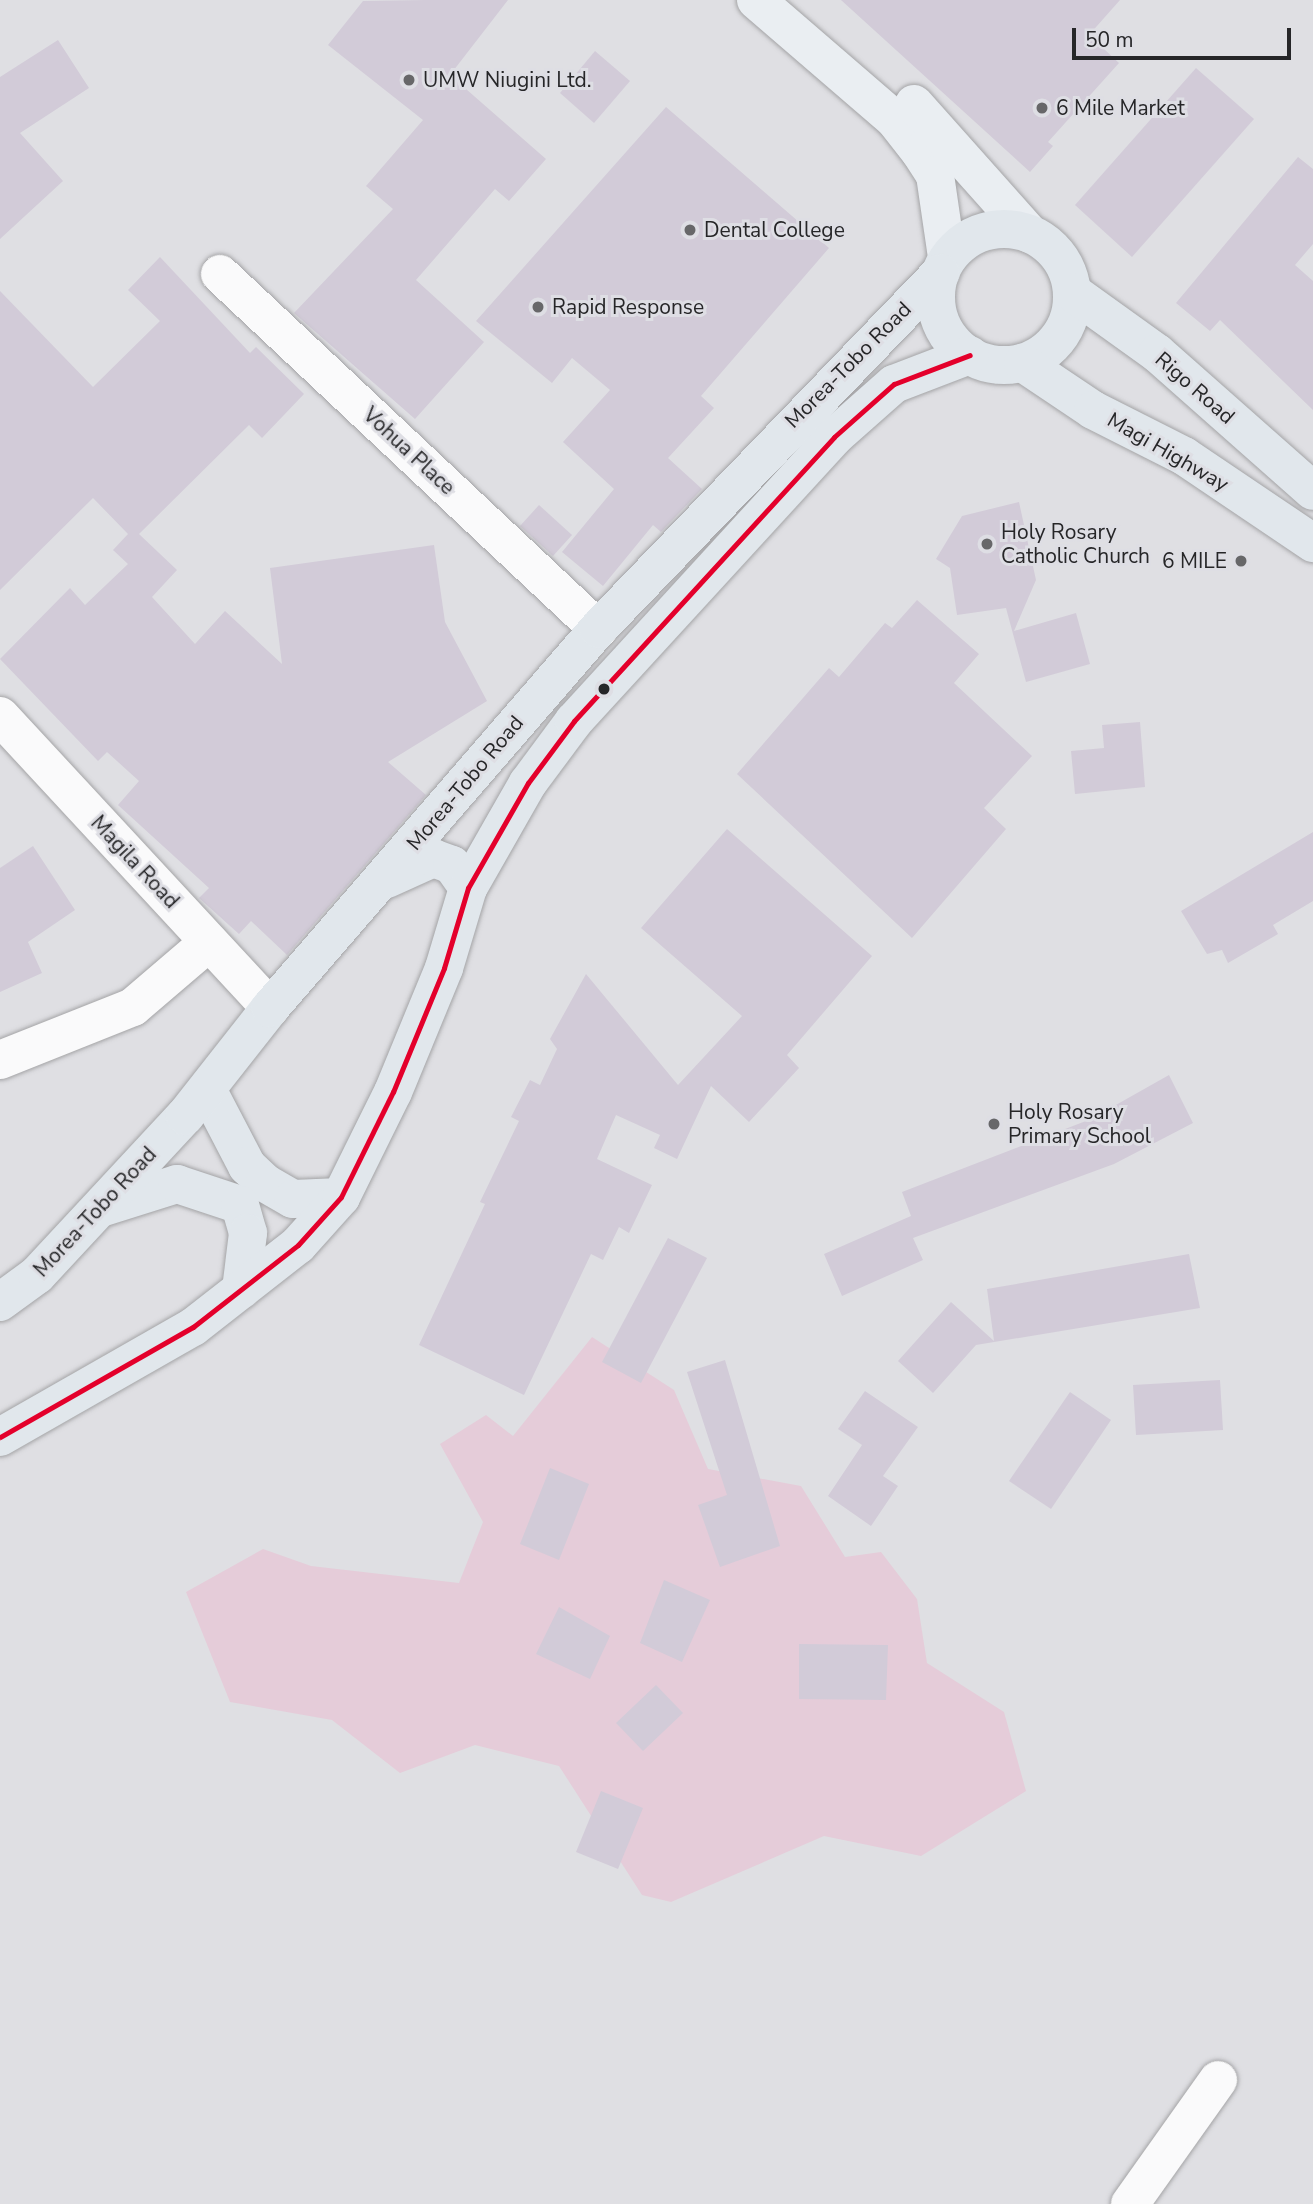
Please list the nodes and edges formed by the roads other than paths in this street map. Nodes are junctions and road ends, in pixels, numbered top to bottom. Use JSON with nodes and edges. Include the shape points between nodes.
{"nodes":[{"id":1,"x":756,"y":0,"type":"edge"},
{"id":2,"x":797,"y":0,"type":"edge"},
{"id":3,"x":1030,"y":234,"type":"junction"},
{"id":4,"x":944,"y":265,"type":"junction"},
{"id":5,"x":220,"y":274,"type":"dead end"},
{"id":6,"x":1072,"y":292,"type":"junction"},
{"id":7,"x":970,"y":355,"type":"junction"},
{"id":8,"x":1023,"y":362,"type":"junction"},
{"id":9,"x":1313,"y":491,"type":"edge"},
{"id":10,"x":1313,"y":543,"type":"edge"},
{"id":11,"x":598,"y":629,"type":"junction"},
{"id":12,"x":0,"y":716,"type":"edge"},
{"id":13,"x":385,"y":880,"type":"junction"},
{"id":14,"x":468,"y":888,"type":"junction"},
{"id":15,"x":209,"y":942,"type":"junction"},
{"id":16,"x":270,"y":1008,"type":"junction"},
{"id":17,"x":0,"y":1060,"type":"edge"},
{"id":18,"x":208,"y":1091,"type":"junction"},
{"id":19,"x":341,"y":1197,"type":"junction"},
{"id":20,"x":99,"y":1208,"type":"junction"},
{"id":21,"x":241,"y":1290,"type":"junction"},
{"id":22,"x":0,"y":1302,"type":"edge"},
{"id":23,"x":0,"y":1437,"type":"edge"},
{"id":24,"x":1218,"y":2080,"type":"dead end"},
{"id":25,"x":1130,"y":2204,"type":"edge"}],
"edges":[{"from":1,"to":4,"type":"main road","via":[[895,120],[920,152],[935,175]]},
{"from":2,"to":3,"type":"main road","via":[[916,106]]},
{"from":3,"to":4,"type":"highway","via":[[989,230]]},
{"from":3,"to":6,"type":"highway","via":[[1053,250]]},
{"from":4,"to":7,"type":"highway","via":[[939,315]]},
{"from":4,"to":11,"type":"highway","name":"Morea-Tobo Road"},
{"from":5,"to":11,"type":"street","name":"Vohua Place"},
{"from":6,"to":8,"type":"highway","via":[[1060,336]]},
{"from":6,"to":9,"type":"highway","name":"Rigo Road","via":[[1157,354]]},
{"from":7,"to":8,"type":"highway","via":[[1002,365]]},
{"from":7,"to":14,"type":"highway","name":"Morea-Tobo Road","via":[[894,384],[834,438],[574,721],[508,810]]},
{"from":8,"to":10,"type":"highway","name":"Magi Highway","via":[[1093,410],[1184,456]]},
{"from":11,"to":13,"type":"highway","name":"Morea-Tobo Road"},
{"from":12,"to":15,"type":"street","name":"Magila Road"},
{"from":13,"to":14,"type":"highway","via":[[433,858],[452,865]]},
{"from":13,"to":16,"type":"highway","name":"Morea-Tobo Road"},
{"from":14,"to":19,"type":"highway","name":"Morea-Tobo Road","via":[[424,1018]]},
{"from":15,"to":16,"type":"street","name":"Magila Road"},
{"from":15,"to":17,"type":"street","via":[[134,1007]]},
{"from":16,"to":18,"type":"highway","name":"Morea-Tobo Road"},
{"from":18,"to":19,"type":"highway","via":[[247,1166],[265,1183],[293,1199]]},
{"from":18,"to":20,"type":"highway","name":"Morea-Tobo Road"},
{"from":19,"to":21,"type":"highway","name":"Morea-Tobo Road","via":[[298,1245]]},
{"from":20,"to":21,"type":"highway","via":[[177,1184],[240,1205],[248,1233]]},
{"from":20,"to":22,"type":"highway","name":"Morea-Tobo Road","via":[[37,1275]]},
{"from":21,"to":23,"type":"highway","name":"Morea-Tobo Road","via":[[193,1328]]},
{"from":24,"to":25,"type":"street"}]}
